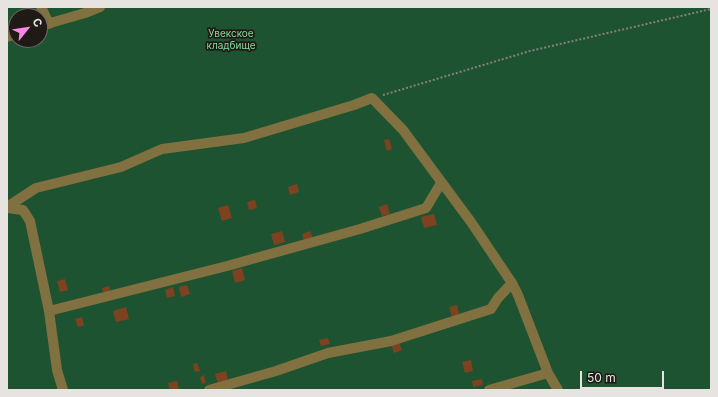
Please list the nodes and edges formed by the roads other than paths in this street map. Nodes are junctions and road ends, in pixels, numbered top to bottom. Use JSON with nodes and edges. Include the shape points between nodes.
{"nodes":[{"id":1,"x":100,"y":7,"type":"edge"},
{"id":2,"x":48,"y":24,"type":"edge"},
{"id":3,"x":441,"y":183,"type":"junction"},
{"id":4,"x":7,"y":208,"type":"edge"},
{"id":5,"x":512,"y":283,"type":"junction"},
{"id":6,"x":48,"y":311,"type":"junction"},
{"id":7,"x":548,"y":373,"type":"junction"},
{"id":8,"x":63,"y":390,"type":"edge"},
{"id":9,"x":209,"y":390,"type":"edge"},
{"id":10,"x":490,"y":390,"type":"edge"},
{"id":11,"x":558,"y":390,"type":"edge"}],
"edges":[{"from":1,"to":2,"type":"street","via":[[85,14]]},
{"from":3,"to":4,"type":"street","via":[[403,130],[372,98],[244,138],[162,149],[122,167],[36,188]]},
{"from":3,"to":5,"type":"street"},
{"from":3,"to":6,"type":"street","via":[[426,208],[227,266]]},
{"from":4,"to":6,"type":"street","via":[[23,210],[30,222]]},
{"from":5,"to":7,"type":"street"},
{"from":5,"to":9,"type":"street","via":[[491,309],[391,341],[328,353]]},
{"from":6,"to":8,"type":"street","via":[[57,370]]},
{"from":7,"to":10,"type":"street"},
{"from":7,"to":11,"type":"street"}]}
